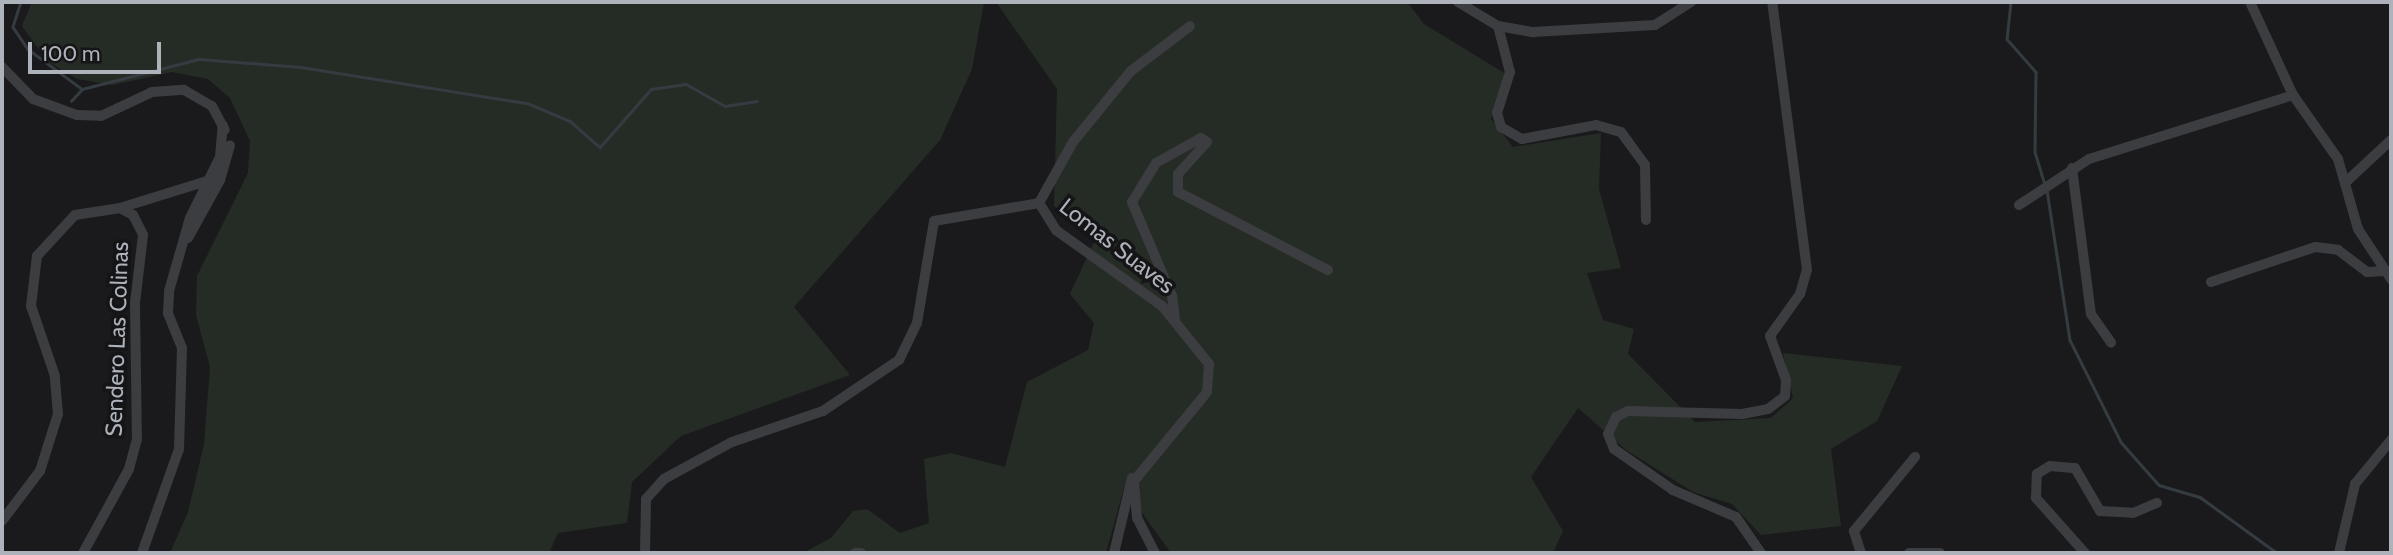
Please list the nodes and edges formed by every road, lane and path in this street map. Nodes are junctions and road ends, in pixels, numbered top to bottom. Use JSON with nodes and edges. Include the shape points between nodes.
{"nodes":[{"id":1,"x":1458,"y":2,"type":"edge"},
{"id":2,"x":1690,"y":2,"type":"edge"},
{"id":3,"x":1772,"y":2,"type":"edge"},
{"id":4,"x":2250,"y":2,"type":"edge"},
{"id":5,"x":1190,"y":26,"type":"dead end"},
{"id":6,"x":1498,"y":26,"type":"junction"},
{"id":7,"x":2,"y":67,"type":"edge"},
{"id":8,"x":2293,"y":95,"type":"junction"},
{"id":9,"x":2391,"y":140,"type":"edge"},
{"id":10,"x":2071,"y":168,"type":"junction"},
{"id":11,"x":215,"y":179,"type":"junction"},
{"id":12,"x":2346,"y":182,"type":"junction"},
{"id":13,"x":1039,"y":203,"type":"junction"},
{"id":14,"x":2019,"y":205,"type":"dead end"},
{"id":15,"x":120,"y":208,"type":"junction"},
{"id":16,"x":1646,"y":220,"type":"dead end"},
{"id":17,"x":1328,"y":270,"type":"dead end"},
{"id":18,"x":2389,"y":275,"type":"edge"},
{"id":19,"x":2211,"y":282,"type":"dead end"},
{"id":20,"x":1174,"y":319,"type":"junction"},
{"id":21,"x":2111,"y":343,"type":"dead end"},
{"id":22,"x":2391,"y":440,"type":"edge"},
{"id":23,"x":1914,"y":457,"type":"dead end"},
{"id":24,"x":1136,"y":472,"type":"junction"},
{"id":25,"x":2157,"y":503,"type":"dead end"},
{"id":26,"x":2,"y":521,"type":"edge"},
{"id":27,"x":83,"y":553,"type":"edge"},
{"id":28,"x":142,"y":553,"type":"edge"},
{"id":29,"x":645,"y":553,"type":"edge"},
{"id":30,"x":855,"y":553,"type":"edge"},
{"id":31,"x":861,"y":553,"type":"edge"},
{"id":32,"x":1114,"y":553,"type":"edge"},
{"id":33,"x":1155,"y":553,"type":"edge"},
{"id":34,"x":1761,"y":553,"type":"edge"},
{"id":35,"x":1861,"y":553,"type":"edge"},
{"id":36,"x":1909,"y":553,"type":"edge"},
{"id":37,"x":1940,"y":553,"type":"edge"},
{"id":38,"x":2085,"y":553,"type":"edge"},
{"id":39,"x":2339,"y":553,"type":"edge"}],
"edges":[{"from":1,"to":6,"type":"street"},
{"from":2,"to":6,"type":"street","via":[[1651,26],[1533,32]]},
{"from":3,"to":34,"type":"street","via":[[1807,270],[1803,289],[1770,336],[1786,380],[1785,396],[1752,413],[1628,411],[1612,421],[1608,434],[1614,449],[1673,490],[1736,517]]},
{"from":4,"to":8,"type":"street"},
{"from":5,"to":13,"type":"street","name":"Lomas Suaves","via":[[1131,72],[1073,142]]},
{"from":6,"to":16,"type":"street","via":[[1510,72],[1497,113],[1501,127],[1522,139],[1596,125],[1621,132],[1645,165]]},
{"from":7,"to":11,"type":"street","via":[[33,99],[65,113],[101,116],[152,92],[176,89],[205,101],[223,125]]},
{"from":8,"to":10,"type":"street"},
{"from":8,"to":12,"type":"street","via":[[2334,152]]},
{"from":9,"to":12,"type":"street"},
{"from":10,"to":14,"type":"street"},
{"from":10,"to":21,"type":"street","via":[[2091,314]]},
{"from":11,"to":15,"type":"street","name":"Sendero Las Colinas"},
{"from":11,"to":28,"type":"street","via":[[176,259],[168,313],[181,348],[179,449]]},
{"from":12,"to":18,"type":"street","via":[[2357,229]]},
{"from":13,"to":20,"type":"street","name":"Lomas Suaves","via":[[1056,230],[1136,284]]},
{"from":13,"to":29,"type":"street","via":[[934,221],[917,323],[899,360],[823,411],[732,442],[664,479],[646,499]]},
{"from":15,"to":26,"type":"street","name":"Sendero Las Colinas","via":[[75,215],[37,256],[31,306],[55,376],[58,414],[40,471]]},
{"from":15,"to":27,"type":"street","name":"Sendero Las Colinas","via":[[133,215],[143,235],[135,303],[137,439],[129,469]]},
{"from":17,"to":20,"type":"street","via":[[1178,192],[1178,174],[1207,142],[1200,138],[1156,163],[1132,202],[1172,296]]},
{"from":18,"to":19,"type":"street","via":[[2367,272],[2338,250],[2315,247]]},
{"from":20,"to":24,"type":"street","name":"Lomas Suaves","via":[[1205,356],[1210,382]]},
{"from":22,"to":39,"type":"street","via":[[2355,484]]},
{"from":23,"to":35,"type":"street","via":[[1854,531]]},
{"from":24,"to":32,"type":"street","via":[[1124,493]]},
{"from":24,"to":33,"type":"street","via":[[1135,511]]},
{"from":25,"to":38,"type":"street","via":[[2133,513],[2100,511],[2075,468],[2050,466],[2037,474],[2036,498]]},
{"from":30,"to":31,"type":"street"},
{"from":36,"to":37,"type":"street"}]}
